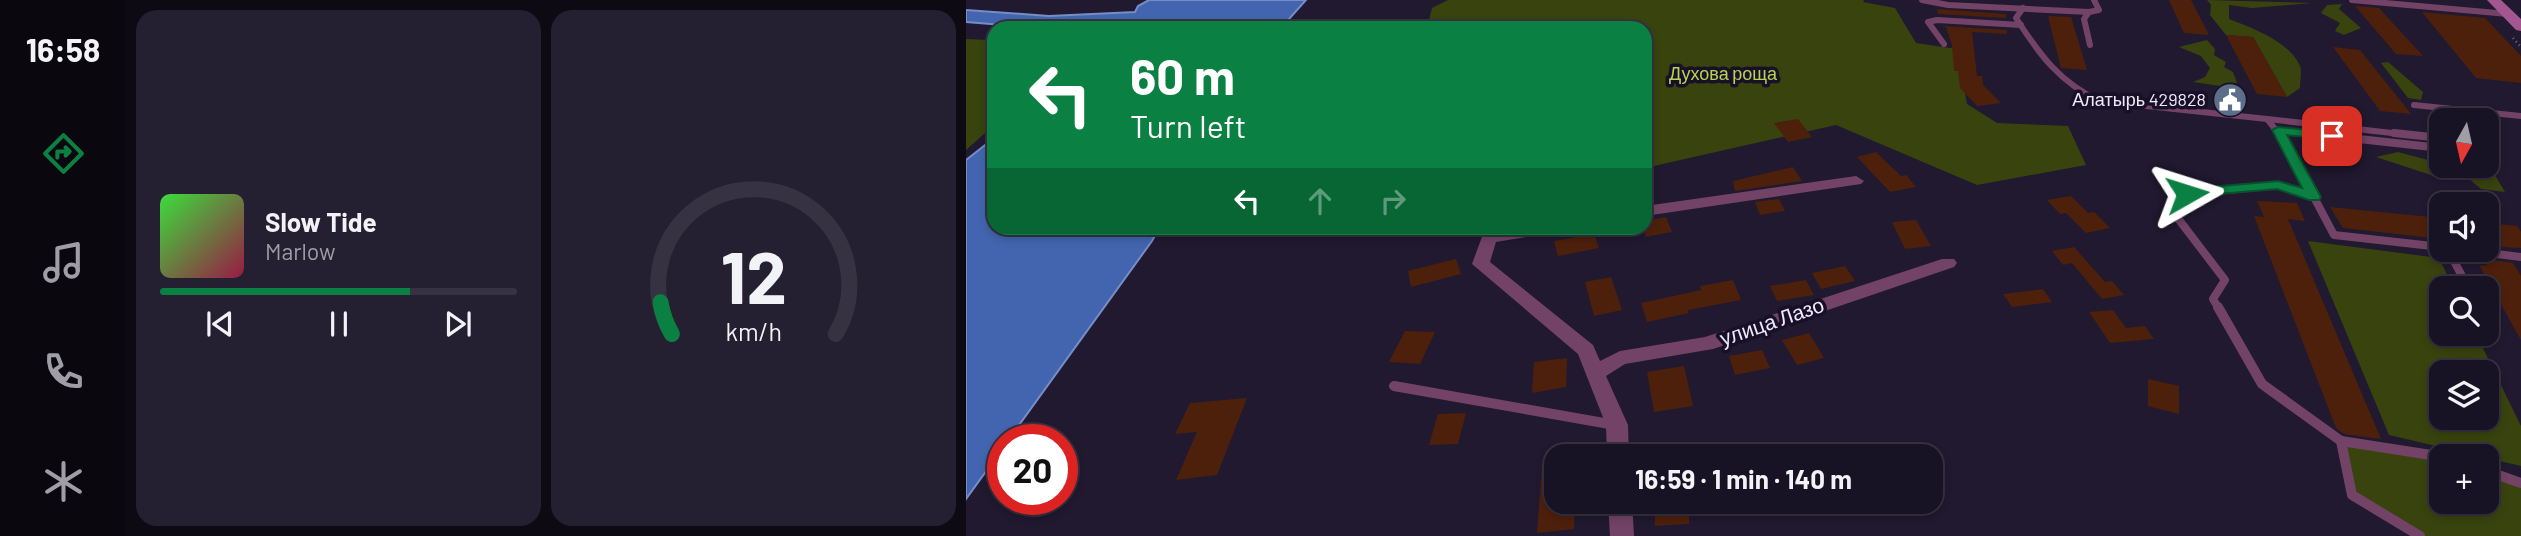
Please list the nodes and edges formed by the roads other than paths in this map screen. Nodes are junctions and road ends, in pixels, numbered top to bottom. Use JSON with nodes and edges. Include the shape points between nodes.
{"nodes":[{"id":1,"x":1922,"y":0,"type":"edge"},
{"id":2,"x":2094,"y":0,"type":"edge"},
{"id":3,"x":2352,"y":0,"type":"edge"},
{"id":4,"x":2494,"y":0,"type":"edge"},
{"id":5,"x":2023,"y":8,"type":"junction"},
{"id":6,"x":2088,"y":12,"type":"junction"},
{"id":7,"x":2508,"y":14,"type":"junction"},
{"id":8,"x":2021,"y":25,"type":"junction"},
{"id":9,"x":2521,"y":27,"type":"edge"},
{"id":10,"x":1944,"y":44,"type":"dead end"},
{"id":11,"x":2090,"y":45,"type":"dead end"},
{"id":12,"x":2414,"y":104,"type":"dead end"},
{"id":13,"x":2521,"y":116,"type":"edge"},
{"id":14,"x":2267,"y":119,"type":"junction"},
{"id":15,"x":2278,"y":130,"type":"junction"},
{"id":16,"x":2429,"y":137,"type":"edge"},
{"id":17,"x":2429,"y":147,"type":"edge"},
{"id":18,"x":1856,"y":181,"type":"dead end"},
{"id":19,"x":2314,"y":197,"type":"junction"},
{"id":20,"x":1652,"y":210,"type":"edge"},
{"id":21,"x":1507,"y":235,"type":"edge"},
{"id":22,"x":2429,"y":246,"type":"edge"},
{"id":23,"x":2499,"y":254,"type":"edge"},
{"id":24,"x":2521,"y":257,"type":"edge"},
{"id":25,"x":1948,"y":263,"type":"dead end"},
{"id":26,"x":1595,"y":373,"type":"junction"},
{"id":27,"x":1394,"y":386,"type":"dead end"},
{"id":28,"x":1617,"y":425,"type":"junction"},
{"id":29,"x":2341,"y":440,"type":"junction"},
{"id":30,"x":1618,"y":444,"type":"edge"},
{"id":31,"x":2429,"y":455,"type":"edge"},
{"id":32,"x":2499,"y":475,"type":"edge"},
{"id":33,"x":2521,"y":483,"type":"edge"},
{"id":34,"x":1621,"y":514,"type":"edge"},
{"id":35,"x":1622,"y":536,"type":"edge"},
{"id":36,"x":2420,"y":536,"type":"edge"}],
"edges":[{"from":1,"to":5,"type":"lane"},
{"from":2,"to":6,"type":"lane","via":[[2099,10]]},
{"from":3,"to":7,"type":"lane"},
{"from":4,"to":7,"type":"street"},
{"from":5,"to":6,"type":"lane"},
{"from":5,"to":8,"type":"lane","via":[[2016,18]]},
{"from":6,"to":11,"type":"lane","via":[[2084,19]]},
{"from":7,"to":9,"type":"street"},
{"from":8,"to":10,"type":"lane","via":[[1928,22]]},
{"from":8,"to":14,"type":"lane","via":[[2047,66],[2080,93],[2100,101]]},
{"from":12,"to":13,"type":"lane"},
{"from":14,"to":15,"type":"lane"},
{"from":14,"to":16,"type":"lane"},
{"from":15,"to":17,"type":"lane"},
{"from":15,"to":19,"type":"lane"},
{"from":18,"to":20,"type":"street"},
{"from":19,"to":22,"type":"lane","via":[[2334,235]]},
{"from":19,"to":29,"type":"lane","via":[[2278,185],[2187,194],[2170,208],[2225,280],[2213,299],[2263,384]]},
{"from":21,"to":26,"type":"street","via":[[1489,238],[1481,264],[1586,350]]},
{"from":23,"to":24,"type":"lane"},
{"from":25,"to":26,"type":"street","name":"улица Лазо","via":[[1706,344],[1620,358]]},
{"from":26,"to":28,"type":"street"},
{"from":27,"to":28,"type":"lane"},
{"from":28,"to":30,"type":"street"},
{"from":29,"to":31,"type":"lane"},
{"from":29,"to":36,"type":"lane","via":[[2352,495]]},
{"from":32,"to":33,"type":"lane"},
{"from":34,"to":35,"type":"street"}]}
